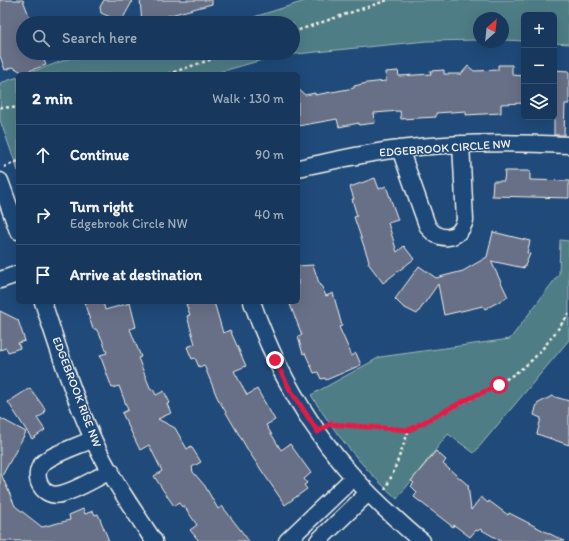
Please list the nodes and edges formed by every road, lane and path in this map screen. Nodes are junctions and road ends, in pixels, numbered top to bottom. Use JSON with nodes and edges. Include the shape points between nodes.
{"nodes":[{"id":1,"x":388,"y":0,"type":"edge"},
{"id":2,"x":300,"y":30,"type":"edge"},
{"id":3,"x":209,"y":60,"type":"edge"},
{"id":4,"x":174,"y":72,"type":"edge"},
{"id":5,"x":0,"y":107,"type":"edge"},
{"id":6,"x":16,"y":108,"type":"edge"},
{"id":7,"x":461,"y":144,"type":"junction"},
{"id":8,"x":569,"y":145,"type":"edge"},
{"id":9,"x":400,"y":149,"type":"junction"},
{"id":10,"x":16,"y":162,"type":"edge"},
{"id":11,"x":300,"y":168,"type":"edge"},
{"id":12,"x":0,"y":170,"type":"edge"},
{"id":13,"x":0,"y":181,"type":"edge"},
{"id":14,"x":16,"y":225,"type":"edge"},
{"id":15,"x":16,"y":275,"type":"edge"},
{"id":16,"x":0,"y":280,"type":"edge"},
{"id":17,"x":44,"y":304,"type":"edge"},
{"id":18,"x":253,"y":304,"type":"edge"},
{"id":19,"x":569,"y":314,"type":"edge"},
{"id":20,"x":409,"y":430,"type":"junction"},
{"id":21,"x":318,"y":432,"type":"junction"},
{"id":22,"x":93,"y":439,"type":"junction"},
{"id":23,"x":110,"y":471,"type":"junction"},
{"id":24,"x":353,"y":478,"type":"junction"},
{"id":25,"x":372,"y":498,"type":"junction"},
{"id":26,"x":154,"y":541,"type":"edge"},
{"id":27,"x":287,"y":541,"type":"edge"},
{"id":28,"x":318,"y":541,"type":"edge"},
{"id":29,"x":422,"y":541,"type":"edge"}],
"edges":[{"from":1,"to":2,"type":"path"},
{"from":3,"to":4,"type":"path"},
{"from":5,"to":6,"type":"path"},
{"from":7,"to":8,"type":"street","name":"EDGEBROOK CIRCLE NW","via":[[521,142]]},
{"from":7,"to":9,"type":"street","name":"EDGEBROOK CIRCLE NW"},
{"from":7,"to":9,"type":"street","via":[[465,220],[461,231],[445,238],[434,234],[427,224]]},
{"from":9,"to":11,"type":"street","name":"EDGEBROOK CIRCLE NW"},
{"from":10,"to":12,"type":"path"},
{"from":13,"to":14,"type":"street"},
{"from":15,"to":16,"type":"street"},
{"from":17,"to":22,"type":"street","name":"EDGEBROOK RISE NW","via":[[64,366]]},
{"from":18,"to":21,"type":"street","via":[[289,388]]},
{"from":19,"to":20,"type":"path","via":[[532,359],[499,385]]},
{"from":20,"to":21,"type":"path","via":[[330,424]]},
{"from":20,"to":25,"type":"path","via":[[384,492]]},
{"from":21,"to":24,"type":"street"},
{"from":22,"to":23,"type":"street","name":"EDGEBROOK RISE NW"},
{"from":22,"to":23,"type":"street","via":[[43,463],[38,473],[39,484],[48,493],[60,495]]},
{"from":23,"to":26,"type":"street","name":"EDGEBROOK RISE NW"},
{"from":24,"to":25,"type":"street"},
{"from":24,"to":27,"type":"street"},
{"from":25,"to":28,"type":"street"},
{"from":25,"to":29,"type":"street"}]}
